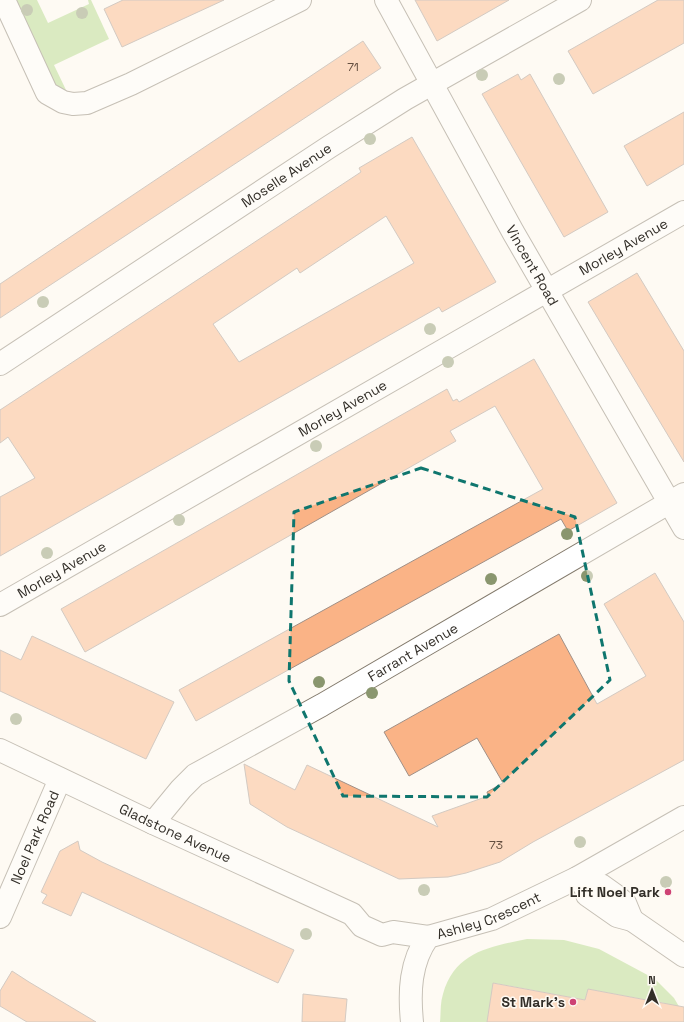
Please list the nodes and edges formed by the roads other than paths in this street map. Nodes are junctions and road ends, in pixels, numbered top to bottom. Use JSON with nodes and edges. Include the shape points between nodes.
{"nodes":[{"id":1,"x":4,"y":0,"type":"edge"},
{"id":2,"x":300,"y":0,"type":"edge"},
{"id":3,"x":386,"y":0,"type":"edge"},
{"id":4,"x":580,"y":0,"type":"edge"},
{"id":5,"x":432,"y":84,"type":"junction"},
{"id":6,"x":684,"y":212,"type":"edge"},
{"id":7,"x":547,"y":289,"type":"junction"},
{"id":8,"x":0,"y":364,"type":"edge"},
{"id":9,"x":677,"y":498,"type":"edge"},
{"id":10,"x":684,"y":528,"type":"edge"},
{"id":11,"x":0,"y":605,"type":"edge"},
{"id":12,"x":0,"y":750,"type":"edge"},
{"id":13,"x":60,"y":779,"type":"junction"},
{"id":14,"x":684,"y":817,"type":"edge"},
{"id":15,"x":153,"y":823,"type":"junction"},
{"id":16,"x":580,"y":880,"type":"junction"},
{"id":17,"x":0,"y":917,"type":"edge"},
{"id":18,"x":428,"y":937,"type":"junction"},
{"id":19,"x":684,"y":956,"type":"edge"},
{"id":20,"x":412,"y":1022,"type":"edge"}],
"edges":[{"from":1,"to":2,"type":"street","via":[[47,93],[63,102],[73,104],[87,103],[131,84]]},
{"from":3,"to":5,"type":"street","name":"Vincent Road"},
{"from":4,"to":5,"type":"street","name":"Moselle Avenue"},
{"from":5,"to":7,"type":"street","name":"Vincent Road"},
{"from":5,"to":8,"type":"street","name":"Moselle Avenue","via":[[323,151]]},
{"from":6,"to":7,"type":"street","name":"Morley Avenue"},
{"from":7,"to":9,"type":"street","name":"Vincent Road"},
{"from":7,"to":11,"type":"street","name":"Morley Avenue"},
{"from":9,"to":10,"type":"street","name":"Vincent Road"},
{"from":9,"to":15,"type":"street","name":"Farrant Avenue","via":[[322,705],[195,775]]},
{"from":12,"to":13,"type":"street","name":"Gladstone Avenue"},
{"from":13,"to":15,"type":"street","name":"Gladstone Avenue"},
{"from":13,"to":17,"type":"street","name":"Noel Park Road"},
{"from":14,"to":16,"type":"street"},
{"from":15,"to":18,"type":"street","name":"Gladstone Avenue","via":[[352,914],[368,914],[386,922],[393,932]]},
{"from":16,"to":18,"type":"street","name":"Ashley Crescent","via":[[492,919]]},
{"from":16,"to":19,"type":"street","via":[[587,895],[617,916],[632,920]]},
{"from":18,"to":20,"type":"street","name":"Ashley Crescent","via":[[419,951],[413,969]]}]}
